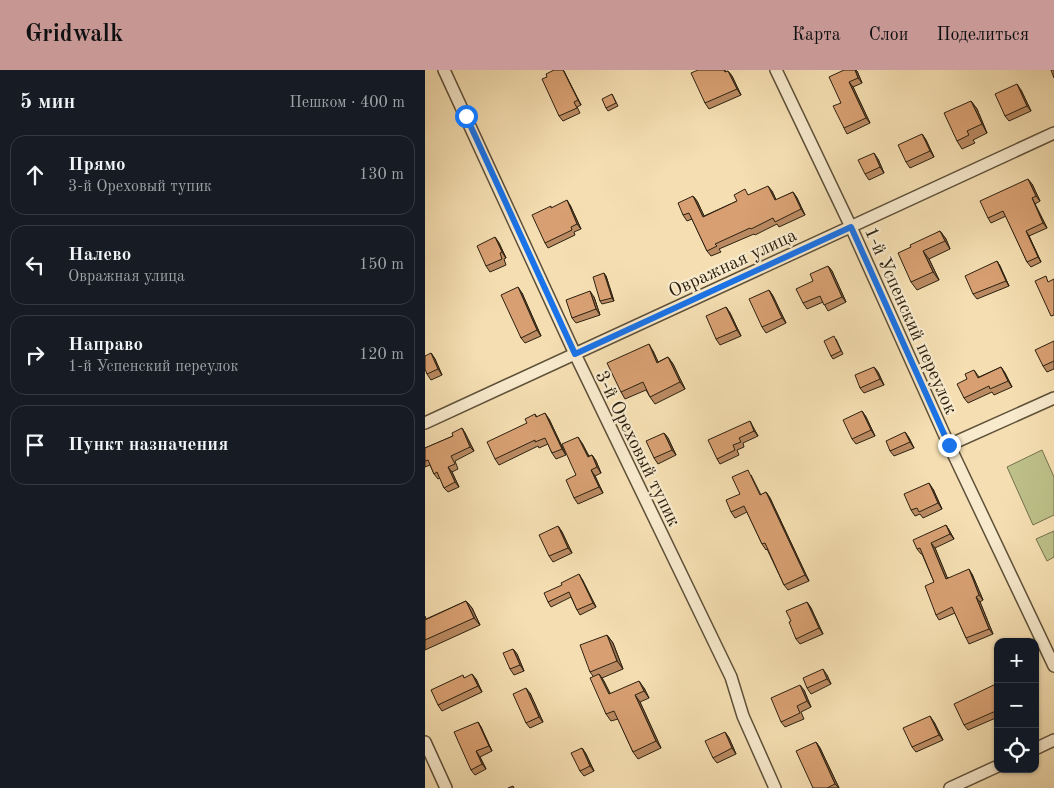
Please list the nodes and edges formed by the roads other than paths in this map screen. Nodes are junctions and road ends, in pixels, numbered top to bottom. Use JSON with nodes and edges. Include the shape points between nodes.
{"nodes":[{"id":1,"x":444,"y":70,"type":"edge"},
{"id":2,"x":776,"y":70,"type":"edge"},
{"id":3,"x":1054,"y":133,"type":"edge"},
{"id":4,"x":851,"y":227,"type":"junction"},
{"id":5,"x":575,"y":354,"type":"junction"},
{"id":6,"x":1054,"y":398,"type":"edge"},
{"id":7,"x":425,"y":423,"type":"edge"},
{"id":8,"x":949,"y":445,"type":"junction"},
{"id":9,"x":1054,"y":666,"type":"edge"},
{"id":10,"x":1054,"y":740,"type":"edge"},
{"id":11,"x":425,"y":742,"type":"edge"},
{"id":12,"x":1039,"y":747,"type":"edge"},
{"id":13,"x":994,"y":768,"type":"edge"},
{"id":14,"x":446,"y":788,"type":"edge"},
{"id":15,"x":775,"y":788,"type":"edge"},
{"id":16,"x":950,"y":788,"type":"edge"}],
"edges":[{"from":1,"to":5,"type":"street","name":"3-й Ореховый тупик"},
{"from":2,"to":4,"type":"street","name":"1-й Успенский переулок"},
{"from":3,"to":4,"type":"street","name":"Овражная улица"},
{"from":4,"to":5,"type":"street","name":"Овражная улица"},
{"from":4,"to":8,"type":"street","name":"1-й Успенский переулок"},
{"from":5,"to":7,"type":"street","name":"Овражная улица"},
{"from":5,"to":15,"type":"street","name":"3-й Ореховый тупик","via":[[731,677],[743,716]]},
{"from":6,"to":8,"type":"street"},
{"from":8,"to":9,"type":"street","name":"1-й Успенский переулок"},
{"from":10,"to":12,"type":"street"},
{"from":11,"to":14,"type":"street"},
{"from":13,"to":16,"type":"street"}]}
